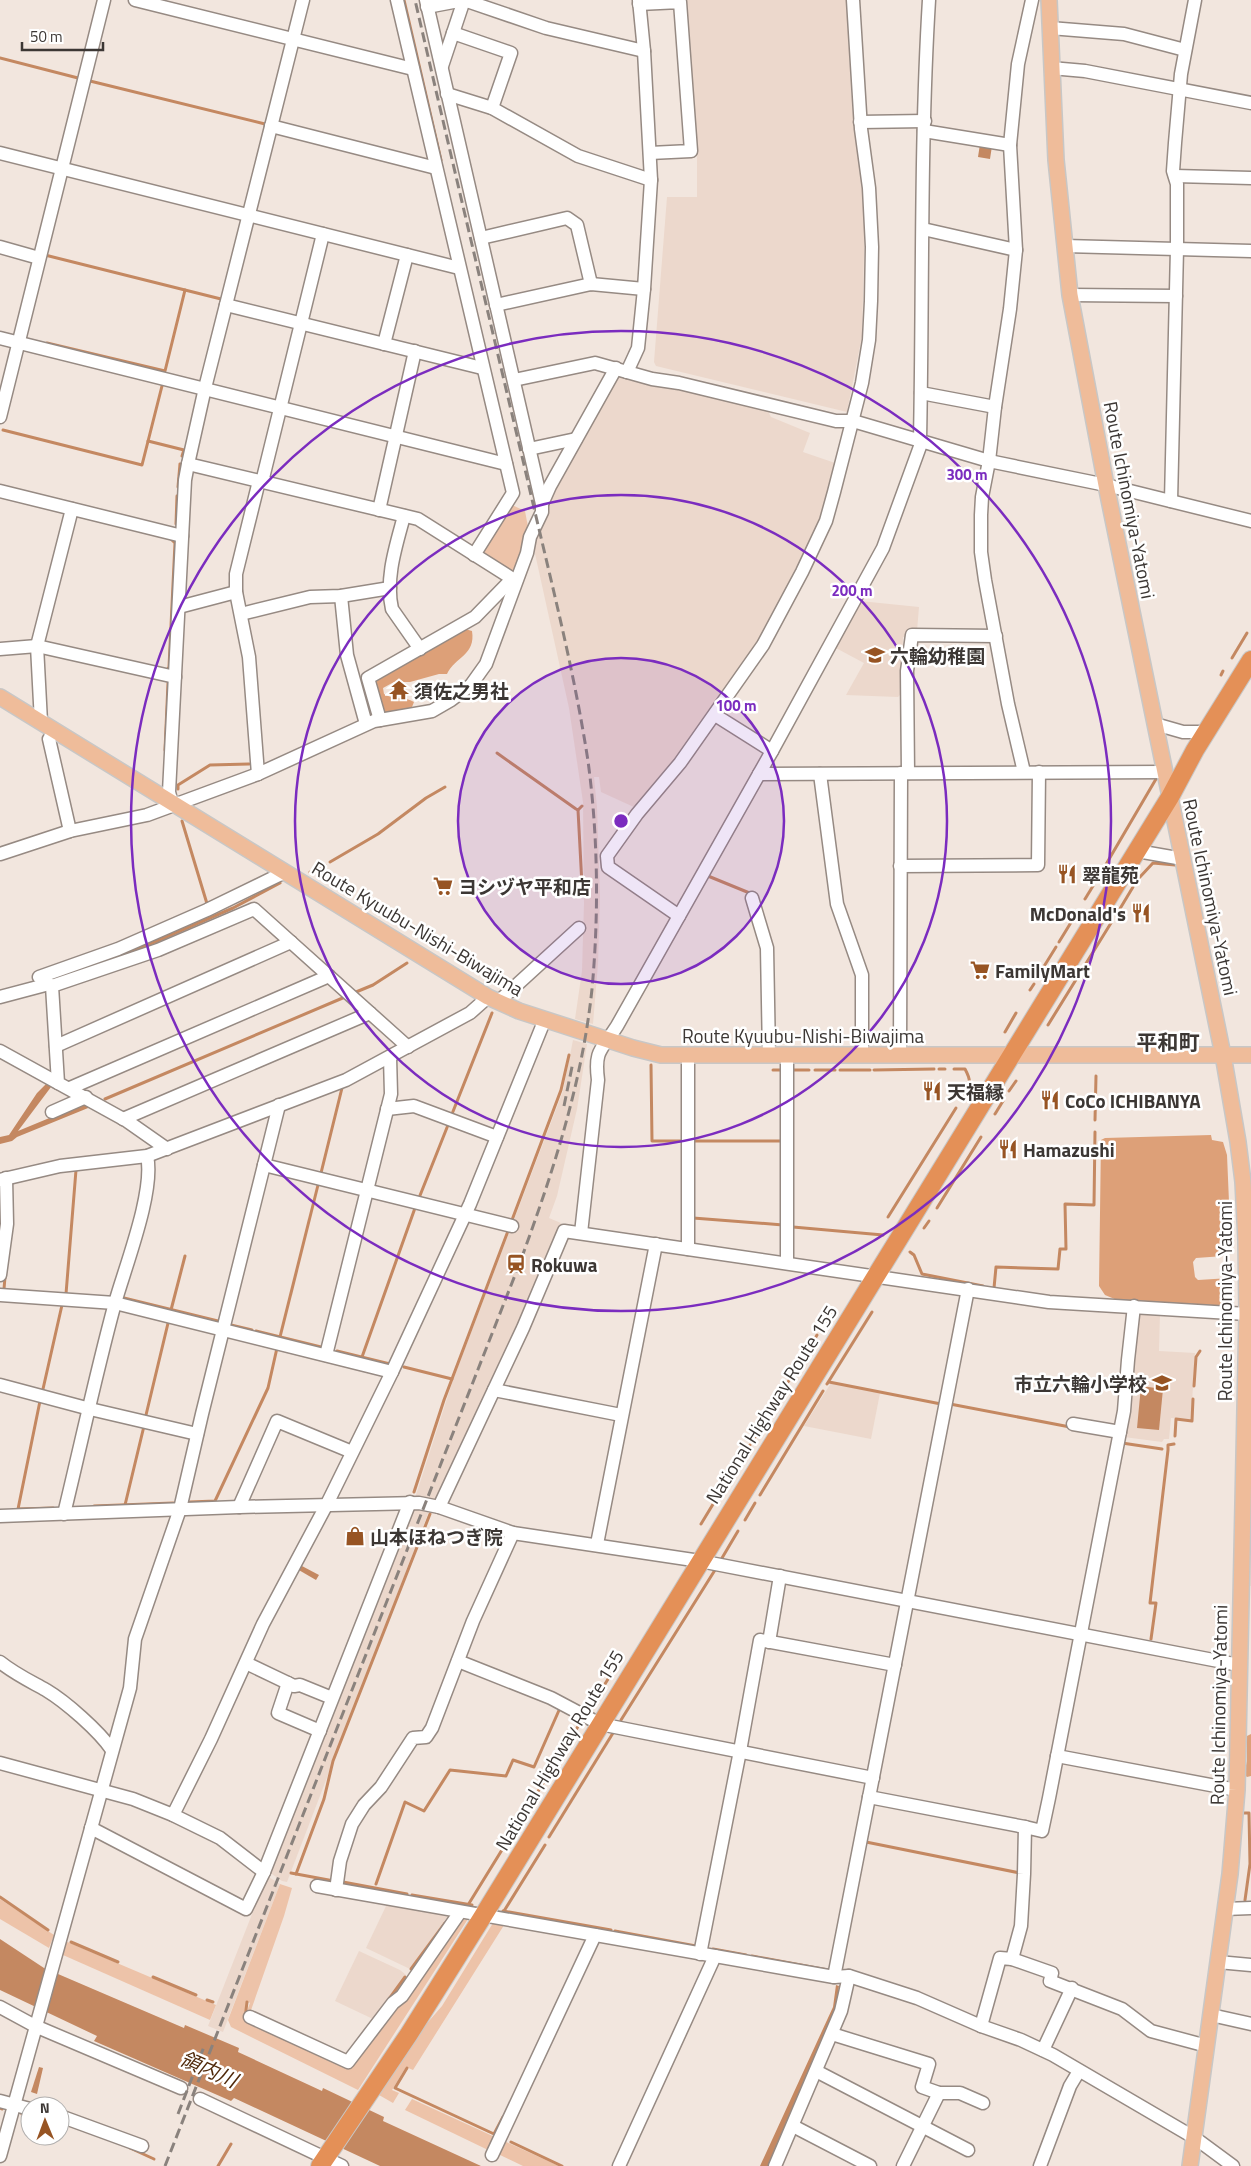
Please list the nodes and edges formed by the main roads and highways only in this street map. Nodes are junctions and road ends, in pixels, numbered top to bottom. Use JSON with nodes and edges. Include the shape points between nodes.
{"nodes":[{"id":1,"x":1049,"y":0,"type":"edge"},
{"id":2,"x":1251,"y":660,"type":"edge"},
{"id":3,"x":0,"y":697,"type":"edge"},
{"id":4,"x":1170,"y":796,"type":"junction"},
{"id":5,"x":1012,"y":1054,"type":"junction"},
{"id":6,"x":1223,"y":1055,"type":"junction"},
{"id":7,"x":1251,"y":1055,"type":"edge"},
{"id":8,"x":1248,"y":1401,"type":"edge"},
{"id":9,"x":1243,"y":1675,"type":"edge"},
{"id":10,"x":324,"y":2160,"type":"edge"},
{"id":11,"x":1190,"y":2166,"type":"edge"}],
"edges":[{"from":1,"to":4,"type":"main road","name":"Route Ichinomiya-Yatomi","via":[[1056,160],[1070,295]]},
{"from":2,"to":4,"type":"highway","name":"National Highway Route 155"},
{"from":3,"to":5,"type":"main road","name":"Route Kyuubu-Nishi-Biwajima","via":[[493,999],[545,1019],[661,1055]]},
{"from":4,"to":5,"type":"highway","name":"National Highway Route 155"},
{"from":4,"to":6,"type":"main road","name":"Route Ichinomiya-Yatomi"},
{"from":5,"to":6,"type":"main road","name":"Route Kyuubu-Nishi-Biwajima"},
{"from":5,"to":10,"type":"highway","name":"National Highway Route 155","via":[[483,1916]]},
{"from":6,"to":7,"type":"main road","name":"Route Kyuubu-Nishi-Biwajima"},
{"from":6,"to":8,"type":"main road","name":"Route Ichinomiya-Yatomi","via":[[1243,1182]]},
{"from":8,"to":9,"type":"main road","name":"Route Ichinomiya-Yatomi"},
{"from":9,"to":11,"type":"main road","name":"Route Ichinomiya-Yatomi","via":[[1237,1790],[1225,1909]]}]}
